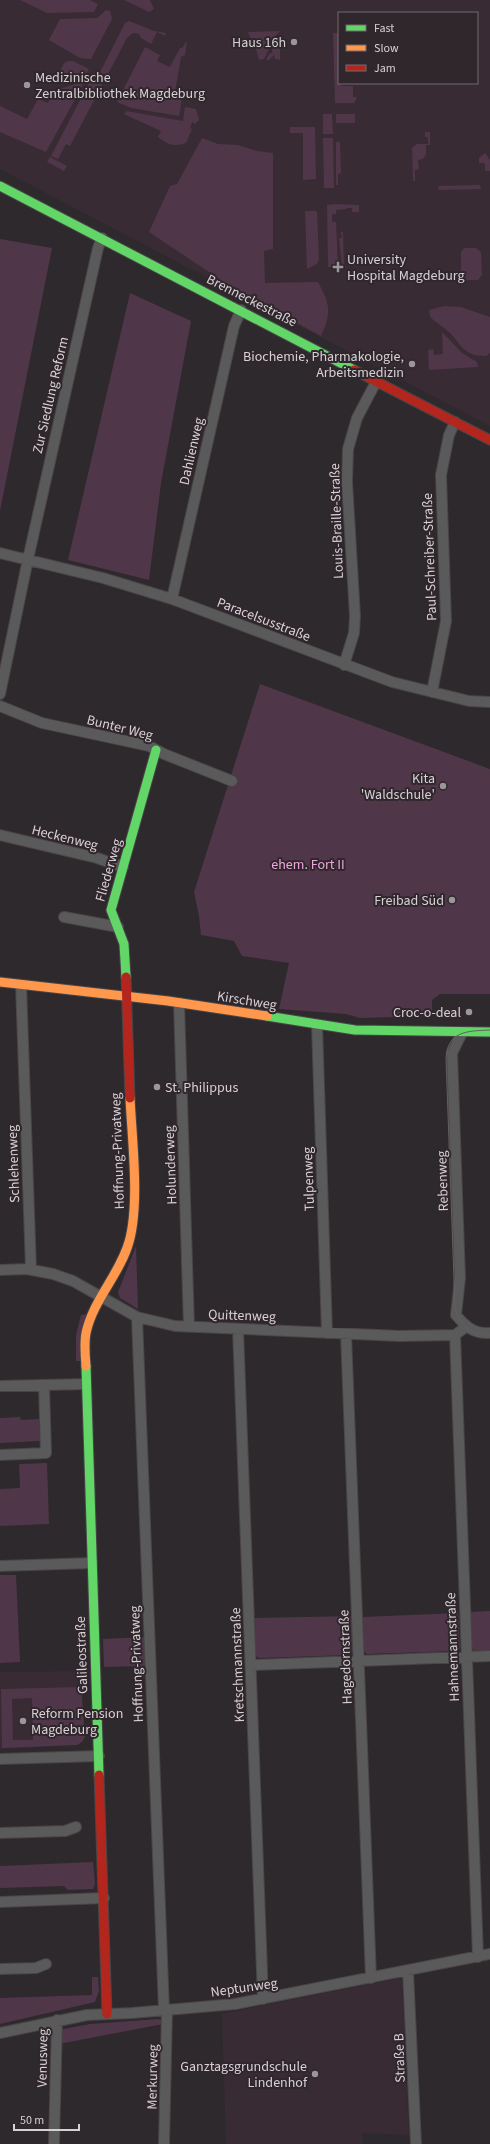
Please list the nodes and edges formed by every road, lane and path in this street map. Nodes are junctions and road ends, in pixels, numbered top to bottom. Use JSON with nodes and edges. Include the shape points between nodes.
{"nodes":[{"id":1,"x":0,"y":186,"type":"edge"},
{"id":2,"x":102,"y":238,"type":"junction"},
{"id":3,"x":240,"y":310,"type":"junction"},
{"id":4,"x":376,"y":380,"type":"junction"},
{"id":5,"x":455,"y":422,"type":"junction"},
{"id":6,"x":490,"y":440,"type":"edge"},
{"id":7,"x":0,"y":553,"type":"edge"},
{"id":8,"x":28,"y":559,"type":"junction"},
{"id":9,"x":172,"y":599,"type":"junction"},
{"id":10,"x":344,"y":665,"type":"junction"},
{"id":11,"x":432,"y":692,"type":"junction"},
{"id":12,"x":0,"y":694,"type":"edge"},
{"id":13,"x":490,"y":702,"type":"edge"},
{"id":14,"x":0,"y":706,"type":"edge"},
{"id":15,"x":156,"y":750,"type":"junction"},
{"id":16,"x":232,"y":781,"type":"dead end"},
{"id":17,"x":0,"y":836,"type":"edge"},
{"id":18,"x":123,"y":867,"type":"junction"},
{"id":19,"x":64,"y":917,"type":"dead end"},
{"id":20,"x":118,"y":927,"type":"junction"},
{"id":21,"x":0,"y":982,"type":"edge"},
{"id":22,"x":21,"y":985,"type":"junction"},
{"id":23,"x":126,"y":997,"type":"junction"},
{"id":24,"x":179,"y":1003,"type":"junction"},
{"id":25,"x":317,"y":1025,"type":"junction"},
{"id":26,"x":490,"y":1032,"type":"edge"},
{"id":27,"x":462,"y":1033,"type":"junction"},
{"id":28,"x":31,"y":1269,"type":"junction"},
{"id":29,"x":0,"y":1270,"type":"edge"},
{"id":30,"x":102,"y":1297,"type":"junction"},
{"id":31,"x":137,"y":1317,"type":"junction"},
{"id":32,"x":467,"y":1326,"type":"junction"},
{"id":33,"x":189,"y":1327,"type":"junction"},
{"id":34,"x":238,"y":1329,"type":"junction"},
{"id":35,"x":327,"y":1333,"type":"junction"},
{"id":36,"x":490,"y":1333,"type":"edge"},
{"id":37,"x":346,"y":1334,"type":"junction"},
{"id":38,"x":455,"y":1335,"type":"junction"},
{"id":39,"x":86,"y":1384,"type":"junction"},
{"id":40,"x":44,"y":1385,"type":"junction"},
{"id":41,"x":0,"y":1386,"type":"edge"},
{"id":42,"x":0,"y":1455,"type":"edge"},
{"id":43,"x":92,"y":1563,"type":"junction"},
{"id":44,"x":0,"y":1566,"type":"edge"},
{"id":45,"x":490,"y":1656,"type":"edge"},
{"id":46,"x":467,"y":1657,"type":"junction"},
{"id":47,"x":359,"y":1661,"type":"junction"},
{"id":48,"x":251,"y":1665,"type":"junction"},
{"id":49,"x":99,"y":1756,"type":"junction"},
{"id":50,"x":0,"y":1759,"type":"edge"},
{"id":51,"x":76,"y":1827,"type":"dead end"},
{"id":52,"x":0,"y":1833,"type":"edge"},
{"id":53,"x":104,"y":1898,"type":"junction"},
{"id":54,"x":0,"y":1902,"type":"edge"},
{"id":55,"x":490,"y":1954,"type":"edge"},
{"id":56,"x":478,"y":1957,"type":"junction"},
{"id":57,"x":46,"y":1964,"type":"dead end"},
{"id":58,"x":0,"y":1969,"type":"edge"},
{"id":59,"x":408,"y":1971,"type":"junction"},
{"id":60,"x":372,"y":1978,"type":"junction"},
{"id":61,"x":263,"y":2000,"type":"junction"},
{"id":62,"x":165,"y":2010,"type":"junction"},
{"id":63,"x":107,"y":2014,"type":"junction"},
{"id":64,"x":57,"y":2020,"type":"junction"},
{"id":65,"x":0,"y":2032,"type":"edge"},
{"id":66,"x":54,"y":2144,"type":"edge"},
{"id":67,"x":164,"y":2144,"type":"edge"},
{"id":68,"x":416,"y":2144,"type":"edge"}],
"edges":[{"from":1,"to":2,"type":"street","name":"Brenneckestraße"},
{"from":2,"to":3,"type":"street","name":"Brenneckestraße"},
{"from":2,"to":8,"type":"street","name":"Zur Siedlung Reform"},
{"from":3,"to":4,"type":"street","name":"Brenneckestraße"},
{"from":3,"to":9,"type":"street","name":"Dahlienweg","via":[[234,326]]},
{"from":4,"to":5,"type":"street","name":"Brenneckestraße"},
{"from":4,"to":10,"type":"street","name":"Louis-Braille-Straße","via":[[357,418],[348,449],[347,482],[355,616],[353,637]]},
{"from":5,"to":6,"type":"street","name":"Brenneckestraße"},
{"from":5,"to":11,"type":"street","name":"Paul-Schreiber-Straße","via":[[449,435],[441,475],[446,621]]},
{"from":7,"to":8,"type":"street","name":"Paracelsusstraße"},
{"from":8,"to":9,"type":"street","name":"Paracelsusstraße"},
{"from":8,"to":12,"type":"street","name":"Zur Siedlung Reform"},
{"from":9,"to":10,"type":"street","name":"Paracelsusstraße"},
{"from":10,"to":11,"type":"street","name":"Paracelsusstraße","via":[[392,682]]},
{"from":11,"to":13,"type":"street","name":"Paracelsusstraße","via":[[469,701]]},
{"from":14,"to":15,"type":"street","name":"Bunter Weg","via":[[42,723],[149,746]]},
{"from":15,"to":16,"type":"street","name":"Bunter Weg"},
{"from":15,"to":18,"type":"street","name":"Fliederweg"},
{"from":17,"to":18,"type":"street","name":"Heckenweg","via":[[97,858]]},
{"from":18,"to":20,"type":"street","name":"Fliederweg","via":[[111,910]]},
{"from":19,"to":20,"type":"street"},
{"from":20,"to":23,"type":"street","name":"Fliederweg","via":[[124,945]]},
{"from":21,"to":22,"type":"street","name":"Kirschweg"},
{"from":22,"to":23,"type":"street","name":"Kirschweg"},
{"from":22,"to":28,"type":"street","name":"Schlehenweg"},
{"from":23,"to":24,"type":"street","name":"Kirschweg"},
{"from":23,"to":30,"type":"street","name":"Hoffnung-Privatweg","via":[[133,1222],[126,1252]]},
{"from":24,"to":25,"type":"street","name":"Kirschweg"},
{"from":24,"to":33,"type":"street","name":"Holunderweg"},
{"from":25,"to":27,"type":"street","name":"Kirschweg","via":[[376,1031]]},
{"from":25,"to":35,"type":"street","name":"Tulpenweg"},
{"from":26,"to":27,"type":"street","name":"Kirschweg"},
{"from":27,"to":32,"type":"street","name":"Rebenweg","via":[[452,1053],[460,1278],[456,1315]]},
{"from":28,"to":29,"type":"street","name":"Quittenweg"},
{"from":28,"to":30,"type":"street","name":"Quittenweg","via":[[67,1279]]},
{"from":30,"to":31,"type":"street","name":"Quittenweg"},
{"from":30,"to":39,"type":"street","name":"Galileostraße","via":[[86,1334]]},
{"from":31,"to":33,"type":"street","name":"Quittenweg","via":[[166,1325]]},
{"from":31,"to":62,"type":"street","name":"Hoffnung-Privatweg"},
{"from":32,"to":36,"type":"street","via":[[478,1334]]},
{"from":32,"to":38,"type":"street"},
{"from":33,"to":34,"type":"street","name":"Quittenweg"},
{"from":34,"to":35,"type":"street","name":"Quittenweg"},
{"from":34,"to":48,"type":"street","name":"Kretschmannstraße"},
{"from":35,"to":37,"type":"street","name":"Quittenweg"},
{"from":37,"to":38,"type":"street","name":"Quittenweg"},
{"from":37,"to":47,"type":"street","name":"Hagedornstraße"},
{"from":38,"to":46,"type":"street","name":"Hahnemannstraße"},
{"from":39,"to":40,"type":"street"},
{"from":39,"to":43,"type":"street","name":"Galileostraße"},
{"from":40,"to":41,"type":"street"},
{"from":40,"to":42,"type":"street","via":[[46,1453]]},
{"from":43,"to":44,"type":"street"},
{"from":43,"to":49,"type":"street","name":"Galileostraße"},
{"from":45,"to":46,"type":"street"},
{"from":46,"to":47,"type":"street"},
{"from":46,"to":56,"type":"street","name":"Hahnemannstraße"},
{"from":47,"to":48,"type":"street"},
{"from":47,"to":60,"type":"street","name":"Hagedornstraße"},
{"from":48,"to":61,"type":"street","name":"Kretschmannstraße"},
{"from":49,"to":50,"type":"street"},
{"from":49,"to":53,"type":"street","name":"Galileostraße"},
{"from":51,"to":52,"type":"street","via":[[65,1831]]},
{"from":53,"to":54,"type":"street"},
{"from":53,"to":63,"type":"street","name":"Galileostraße"},
{"from":55,"to":56,"type":"street","name":"Neptunweg"},
{"from":56,"to":59,"type":"street","name":"Neptunweg"},
{"from":57,"to":58,"type":"street","via":[[36,1968]]},
{"from":59,"to":60,"type":"street","name":"Neptunweg"},
{"from":59,"to":68,"type":"street","name":"Straße B"},
{"from":60,"to":61,"type":"street","name":"Neptunweg"},
{"from":61,"to":62,"type":"street","name":"Neptunweg"},
{"from":62,"to":63,"type":"street","name":"Neptunweg"},
{"from":62,"to":67,"type":"street","name":"Merkurweg"},
{"from":63,"to":64,"type":"street","name":"Neptunweg"},
{"from":64,"to":65,"type":"street","name":"Neptunweg"},
{"from":64,"to":66,"type":"street","name":"Venusweg"}]}
